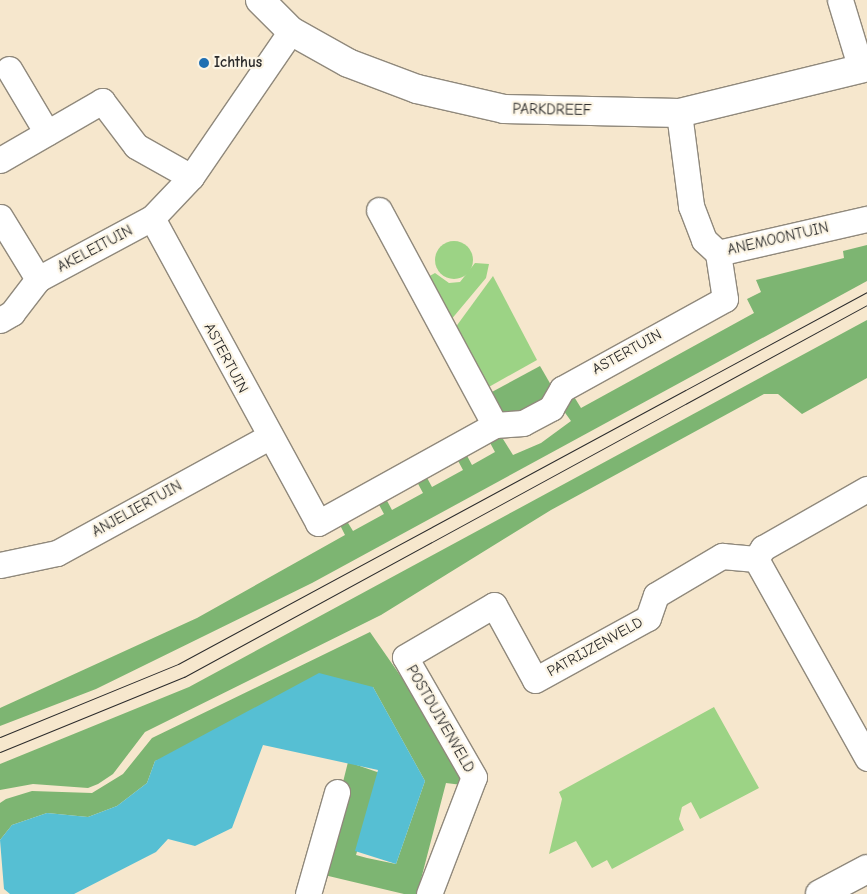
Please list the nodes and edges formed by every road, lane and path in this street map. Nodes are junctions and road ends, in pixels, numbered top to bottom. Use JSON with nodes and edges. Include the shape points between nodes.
{"nodes":[{"id":1,"x":260,"y":0,"type":"edge"},
{"id":2,"x":840,"y":0,"type":"edge"},
{"id":3,"x":291,"y":31,"type":"junction"},
{"id":4,"x":864,"y":68,"type":"edge"},
{"id":5,"x":9,"y":69,"type":"dead end"},
{"id":6,"x":679,"y":113,"type":"junction"},
{"id":7,"x":47,"y":133,"type":"junction"},
{"id":8,"x":0,"y":160,"type":"edge"},
{"id":9,"x":191,"y":177,"type":"junction"},
{"id":10,"x":379,"y":210,"type":"dead end"},
{"id":11,"x":0,"y":217,"type":"edge"},
{"id":12,"x":152,"y":218,"type":"junction"},
{"id":13,"x":867,"y":218,"type":"edge"},
{"id":14,"x":718,"y":254,"type":"junction"},
{"id":15,"x":38,"y":279,"type":"junction"},
{"id":16,"x":0,"y":320,"type":"edge"},
{"id":17,"x":495,"y":425,"type":"junction"},
{"id":18,"x":269,"y":437,"type":"junction"},
{"id":19,"x":867,"y":489,"type":"edge"},
{"id":20,"x":756,"y":559,"type":"junction"},
{"id":21,"x":0,"y":565,"type":"edge"},
{"id":22,"x":405,"y":657,"type":"joint"},
{"id":23,"x":867,"y":758,"type":"edge"},
{"id":24,"x":337,"y":792,"type":"dead end"},
{"id":25,"x":867,"y":869,"type":"edge"},
{"id":26,"x":309,"y":894,"type":"edge"},
{"id":27,"x":429,"y":894,"type":"edge"},
{"id":28,"x":820,"y":894,"type":"edge"}],
"edges":[{"from":1,"to":3,"type":"street","name":"PARKDREEF"},
{"from":2,"to":4,"type":"street"},
{"from":3,"to":6,"type":"street","name":"PARKDREEF","via":[[348,64],[408,86],[504,109]]},
{"from":3,"to":9,"type":"street"},
{"from":4,"to":6,"type":"street","name":"PARKDREEF"},
{"from":5,"to":7,"type":"street"},
{"from":6,"to":14,"type":"street","name":"ANEMOONTUIN","via":[[691,206],[704,240]]},
{"from":7,"to":8,"type":"street"},
{"from":7,"to":9,"type":"street","via":[[102,101],[136,146]]},
{"from":9,"to":12,"type":"street"},
{"from":10,"to":17,"type":"street"},
{"from":11,"to":15,"type":"street"},
{"from":12,"to":15,"type":"street","name":"AKELEITUIN"},
{"from":12,"to":18,"type":"street","name":"ASTERTUIN"},
{"from":13,"to":14,"type":"street","name":"ANEMOONTUIN"},
{"from":14,"to":17,"type":"street","name":"ASTERTUIN","via":[[725,299],[562,388],[551,408],[523,423]]},
{"from":15,"to":16,"type":"street","via":[[12,313]]},
{"from":17,"to":18,"type":"street","name":"ASTERTUIN","via":[[318,523]]},
{"from":18,"to":21,"type":"street","name":"ANJELIERTUIN","via":[[57,553]]},
{"from":19,"to":20,"type":"street","via":[[763,548]]},
{"from":20,"to":22,"type":"street","name":"PATRIJZENVELD","via":[[722,556],[656,595],[648,618],[535,680],[494,605]]},
{"from":20,"to":23,"type":"street"},
{"from":22,"to":27,"type":"street","name":"POSTDUIVENVELD","via":[[474,777]]},
{"from":24,"to":26,"type":"street"},
{"from":25,"to":28,"type":"street"}]}
